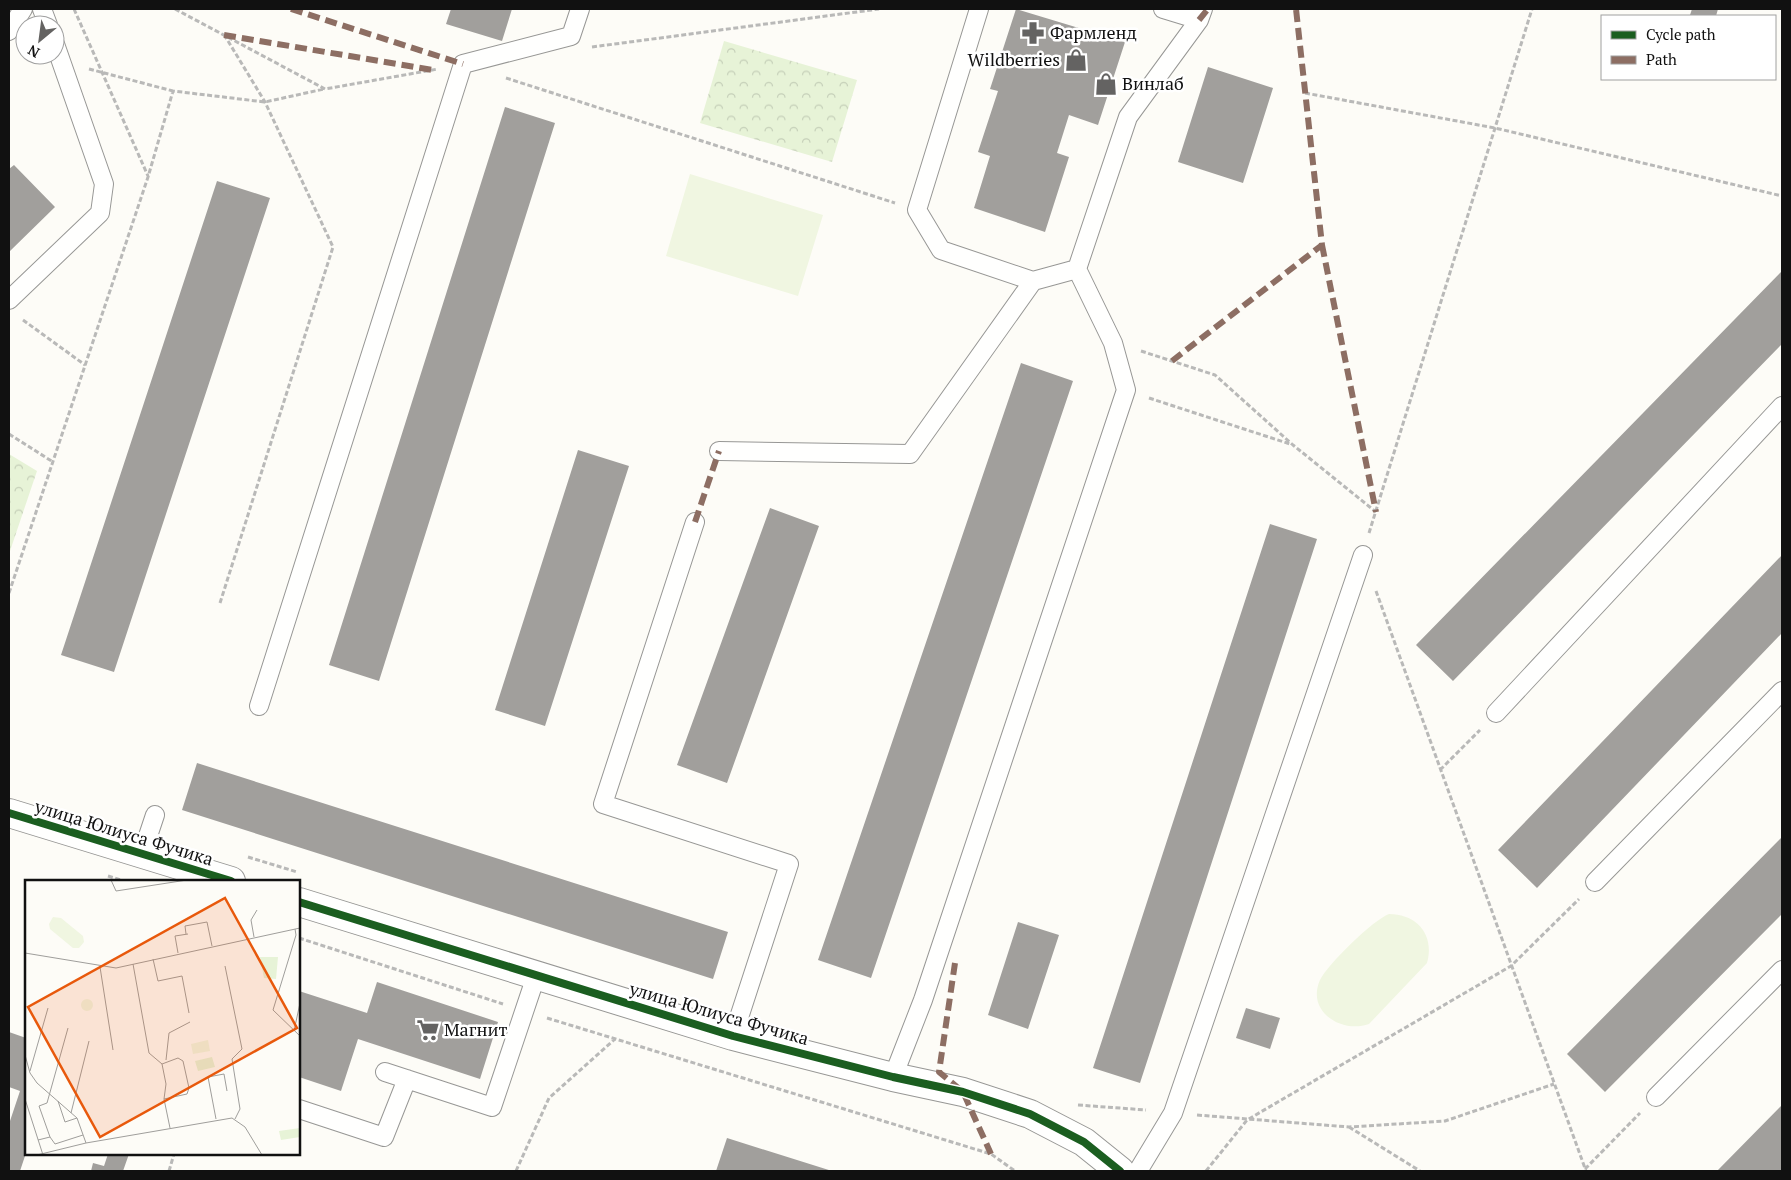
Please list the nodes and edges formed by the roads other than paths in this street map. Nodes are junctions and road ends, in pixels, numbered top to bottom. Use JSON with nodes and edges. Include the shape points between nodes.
{"nodes":[{"id":1,"x":23,"y":9,"type":"edge"},
{"id":2,"x":580,"y":9,"type":"edge"},
{"id":3,"x":979,"y":9,"type":"edge"},
{"id":4,"x":1163,"y":9,"type":"edge"},
{"id":5,"x":1201,"y":14,"type":"edge"},
{"id":6,"x":9,"y":32,"type":"edge"},
{"id":7,"x":62,"y":65,"type":"edge"},
{"id":8,"x":1077,"y":269,"type":"junction"},
{"id":9,"x":1032,"y":281,"type":"junction"},
{"id":10,"x":13,"y":307,"type":"edge"},
{"id":11,"x":1782,"y":406,"type":"edge"},
{"id":12,"x":719,"y":451,"type":"dead end"},
{"id":13,"x":694,"y":522,"type":"dead end"},
{"id":14,"x":1363,"y":555,"type":"road end"},
{"id":15,"x":1782,"y":691,"type":"edge"},
{"id":16,"x":259,"y":706,"type":"dead end"},
{"id":17,"x":1496,"y":713,"type":"road end"},
{"id":18,"x":9,"y":813,"type":"edge"},
{"id":19,"x":155,"y":815,"type":"dead end"},
{"id":20,"x":142,"y":854,"type":"junction"},
{"id":21,"x":228,"y":880,"type":"edge"},
{"id":22,"x":1595,"y":882,"type":"road end"},
{"id":23,"x":300,"y":902,"type":"edge"},
{"id":24,"x":1782,"y":970,"type":"edge"},
{"id":25,"x":536,"y":976,"type":"junction"},
{"id":26,"x":733,"y":1036,"type":"junction"},
{"id":27,"x":386,"y":1072,"type":"dead end"},
{"id":28,"x":893,"y":1077,"type":"junction"},
{"id":29,"x":407,"y":1079,"type":"junction"},
{"id":30,"x":1656,"y":1097,"type":"road end"},
{"id":31,"x":300,"y":1109,"type":"edge"},
{"id":32,"x":1120,"y":1171,"type":"edge"},
{"id":33,"x":1138,"y":1171,"type":"edge"}],
"edges":[{"from":1,"to":6,"type":"lane"},
{"from":2,"to":16,"type":"lane","via":[[571,36],[463,64]]},
{"from":3,"to":9,"type":"lane","via":[[917,210],[941,250]]},
{"from":4,"to":5,"type":"lane"},
{"from":5,"to":8,"type":"lane","via":[[1128,117]]},
{"from":7,"to":10,"type":"lane","via":[[104,184],[100,213]]},
{"from":8,"to":9,"type":"lane"},
{"from":8,"to":28,"type":"lane","via":[[1113,343],[1126,390],[923,1000]]},
{"from":9,"to":12,"type":"lane","via":[[910,454]]},
{"from":11,"to":17,"type":"lane"},
{"from":13,"to":26,"type":"lane","via":[[603,804],[789,864]]},
{"from":14,"to":33,"type":"lane","via":[[1173,1112]]},
{"from":15,"to":22,"type":"lane"},
{"from":18,"to":20,"type":"street","name":"улица Юлиуса Фучика"},
{"from":19,"to":20,"type":"lane"},
{"from":20,"to":21,"type":"street","name":"улица Юлиуса Фучика"},
{"from":23,"to":25,"type":"street","name":"улица Юлиуса Фучика"},
{"from":24,"to":30,"type":"lane"},
{"from":25,"to":26,"type":"street","name":"улица Юлиуса Фучика"},
{"from":25,"to":29,"type":"lane","via":[[492,1107]]},
{"from":26,"to":28,"type":"street","name":"улица Юлиуса Фучика"},
{"from":27,"to":29,"type":"lane"},
{"from":28,"to":32,"type":"street","name":"улица Юлиуса Фучика","via":[[963,1092],[1030,1114],[1084,1142]]},
{"from":29,"to":31,"type":"lane","via":[[384,1137]]}]}
